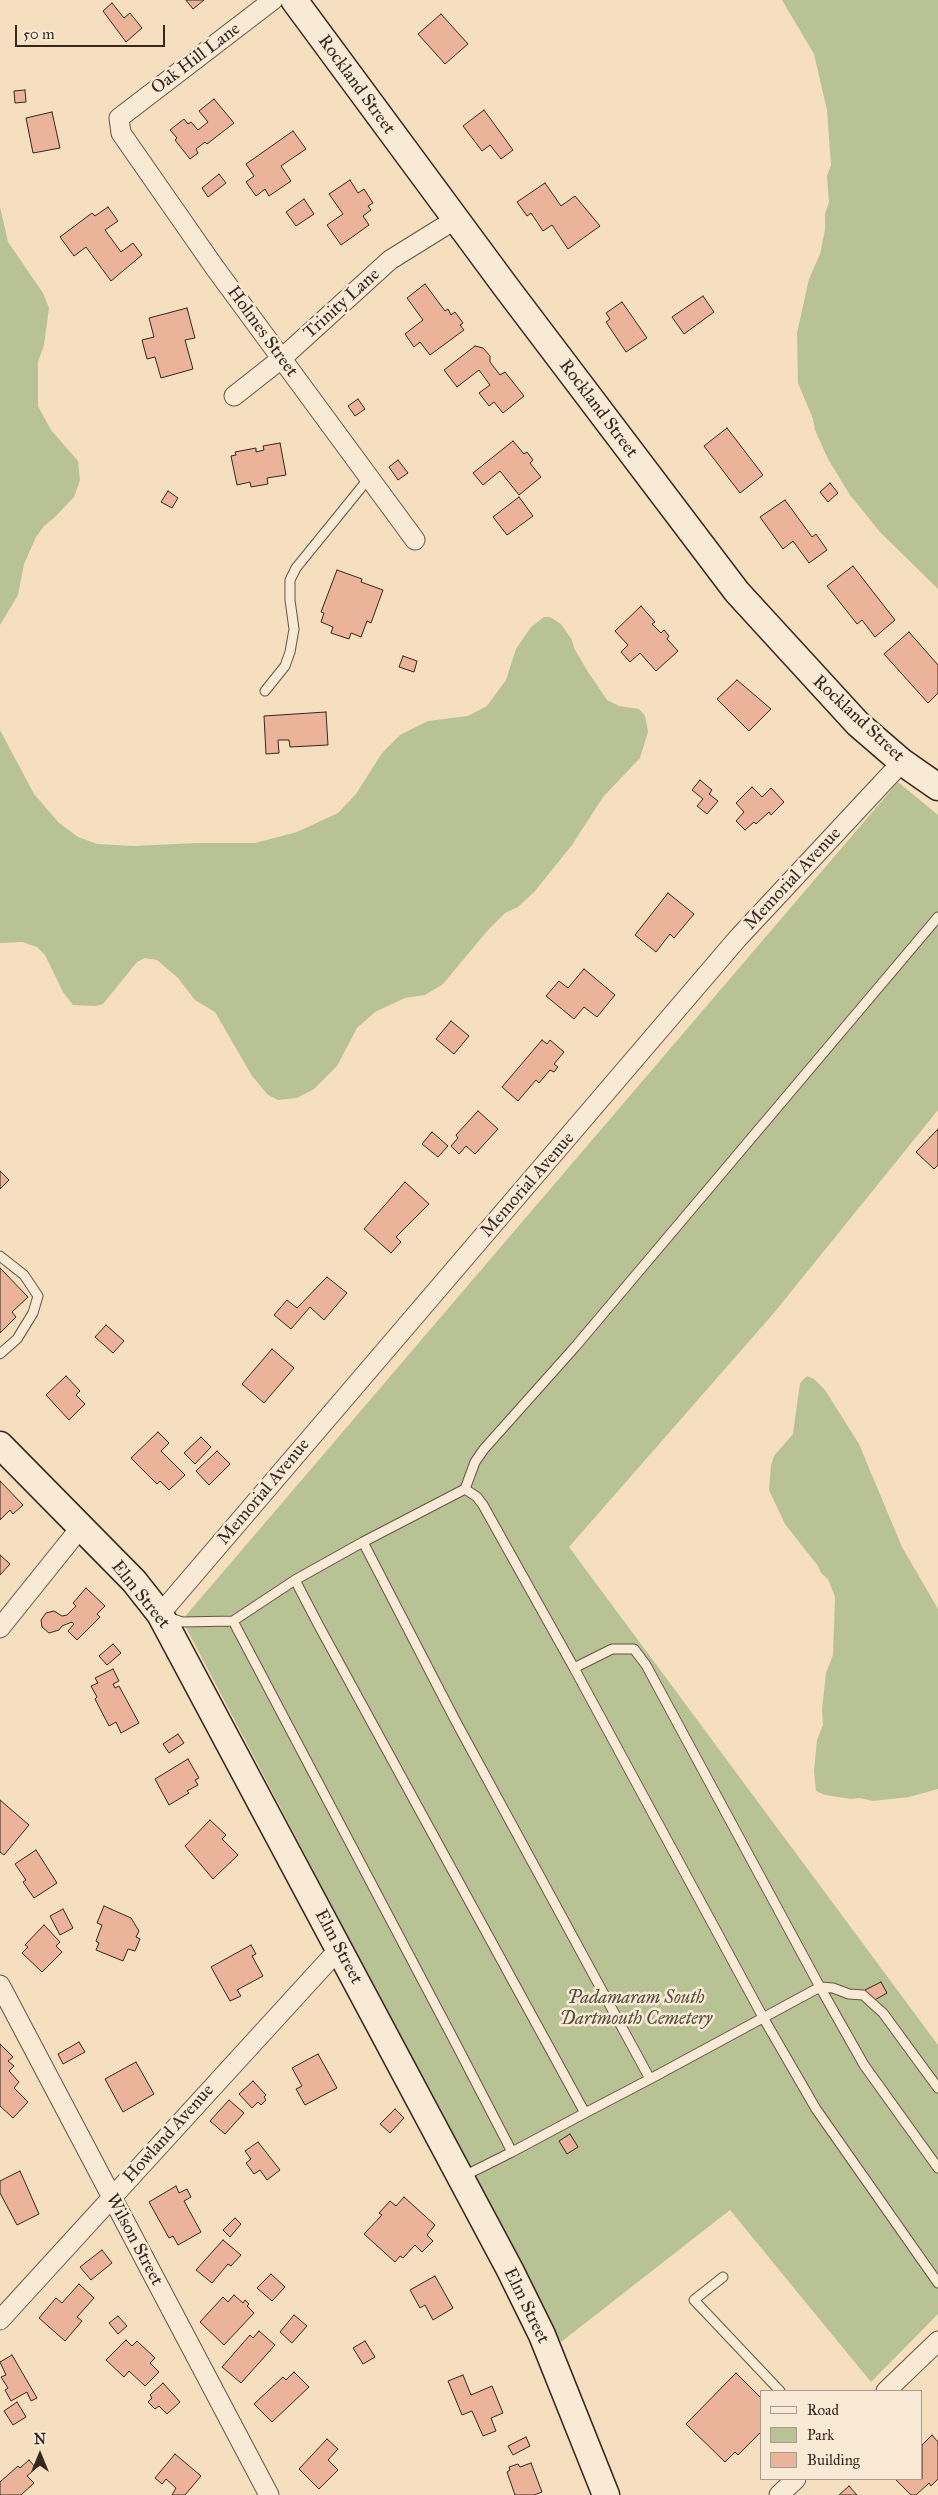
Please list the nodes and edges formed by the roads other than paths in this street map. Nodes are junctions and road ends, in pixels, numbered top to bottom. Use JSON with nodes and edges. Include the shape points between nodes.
{"nodes":[{"id":1,"x":273,"y":0,"type":"edge"},
{"id":2,"x":294,"y":0,"type":"edge"},
{"id":3,"x":119,"y":118,"type":"joint"},
{"id":4,"x":456,"y":219,"type":"junction"},
{"id":5,"x":281,"y":359,"type":"junction"},
{"id":6,"x":234,"y":396,"type":"dead end"},
{"id":7,"x":369,"y":478,"type":"junction"},
{"id":8,"x":415,"y":540,"type":"dead end"},
{"id":9,"x":265,"y":691,"type":"dead end"},
{"id":10,"x":902,"y":762,"type":"junction"},
{"id":11,"x":938,"y":787,"type":"edge"},
{"id":12,"x":938,"y":917,"type":"edge"},
{"id":13,"x":0,"y":1256,"type":"edge"},
{"id":14,"x":0,"y":1354,"type":"edge"},
{"id":15,"x":0,"y":1445,"type":"edge"},
{"id":16,"x":465,"y":1489,"type":"junction"},
{"id":17,"x":81,"y":1527,"type":"junction"},
{"id":18,"x":363,"y":1542,"type":"junction"},
{"id":19,"x":295,"y":1580,"type":"junction"},
{"id":20,"x":160,"y":1614,"type":"junction"},
{"id":21,"x":233,"y":1621,"type":"junction"},
{"id":22,"x":0,"y":1628,"type":"edge"},
{"id":23,"x":574,"y":1668,"type":"junction"},
{"id":24,"x":339,"y":1948,"type":"junction"},
{"id":25,"x":0,"y":1985,"type":"edge"},
{"id":26,"x":820,"y":1987,"type":"junction"},
{"id":27,"x":764,"y":2019,"type":"junction"},
{"id":28,"x":650,"y":2079,"type":"junction"},
{"id":29,"x":938,"y":2088,"type":"edge"},
{"id":30,"x":585,"y":2113,"type":"junction"},
{"id":31,"x":512,"y":2152,"type":"junction"},
{"id":32,"x":938,"y":2168,"type":"edge"},
{"id":33,"x":460,"y":2178,"type":"junction"},
{"id":34,"x":111,"y":2198,"type":"junction"},
{"id":35,"x":723,"y":2277,"type":"dead end"},
{"id":36,"x":938,"y":2282,"type":"edge"},
{"id":37,"x":0,"y":2320,"type":"edge"},
{"id":38,"x":938,"y":2341,"type":"edge"},
{"id":39,"x":779,"y":2390,"type":"edge"},
{"id":40,"x":887,"y":2390,"type":"edge"},
{"id":41,"x":795,"y":2480,"type":"edge"},
{"id":42,"x":269,"y":2495,"type":"edge"},
{"id":43,"x":606,"y":2495,"type":"edge"},
{"id":44,"x":779,"y":2495,"type":"edge"}],
"edges":[{"from":1,"to":3,"type":"street","name":"Oak Hill Lane"},
{"from":2,"to":4,"type":"street","name":"Rockland Street"},
{"from":3,"to":5,"type":"street","name":"Holmes Street","via":[[121,133]]},
{"from":4,"to":5,"type":"street","name":"Trinity Lane","via":[[390,260]]},
{"from":4,"to":10,"type":"street","name":"Rockland Street","via":[[737,592],[831,697]]},
{"from":5,"to":6,"type":"street","name":"Trinity Lane"},
{"from":5,"to":7,"type":"street","name":"Holmes Street"},
{"from":7,"to":8,"type":"street","name":"Holmes Street"},
{"from":7,"to":9,"type":"lane","via":[[296,568],[290,580],[294,629],[290,652],[285,666]]},
{"from":10,"to":11,"type":"street","name":"Rockland Street"},
{"from":10,"to":20,"type":"street","name":"Memorial Avenue","via":[[738,938]]},
{"from":12,"to":16,"type":"lane","via":[[575,1347],[484,1449],[475,1462]]},
{"from":13,"to":14,"type":"lane","via":[[24,1274],[38,1296],[33,1313],[17,1339]]},
{"from":15,"to":17,"type":"street","name":"Elm Street"},
{"from":16,"to":18,"type":"lane"},
{"from":16,"to":23,"type":"lane","via":[[484,1505]]},
{"from":17,"to":20,"type":"street","name":"Elm Street","via":[[134,1581]]},
{"from":17,"to":22,"type":"street"},
{"from":18,"to":19,"type":"lane"},
{"from":18,"to":28,"type":"lane","via":[[454,1718]]},
{"from":19,"to":21,"type":"lane"},
{"from":19,"to":30,"type":"lane"},
{"from":20,"to":21,"type":"lane","via":[[182,1622]]},
{"from":20,"to":24,"type":"street","name":"Elm Street"},
{"from":21,"to":31,"type":"lane"},
{"from":23,"to":26,"type":"lane","via":[[612,1649],[634,1649],[646,1665]]},
{"from":23,"to":27,"type":"lane"},
{"from":24,"to":33,"type":"street","name":"Elm Street"},
{"from":24,"to":34,"type":"street","name":"Howland Avenue"},
{"from":25,"to":34,"type":"street","name":"Wilson Street"},
{"from":26,"to":27,"type":"lane"},
{"from":26,"to":29,"type":"lane","via":[[864,1995],[884,2013]]},
{"from":26,"to":32,"type":"lane","via":[[864,2065]]},
{"from":27,"to":28,"type":"lane"},
{"from":27,"to":36,"type":"lane","via":[[816,2109]]},
{"from":28,"to":30,"type":"lane"},
{"from":30,"to":31,"type":"lane"},
{"from":31,"to":33,"type":"lane"},
{"from":33,"to":43,"type":"street","name":"Elm Street","via":[[542,2335]]},
{"from":34,"to":37,"type":"street","name":"Howland Avenue"},
{"from":34,"to":42,"type":"street","name":"Wilson Street"},
{"from":35,"to":39,"type":"lane","via":[[694,2300]]},
{"from":38,"to":40,"type":"street"},
{"from":41,"to":44,"type":"street"}]}
